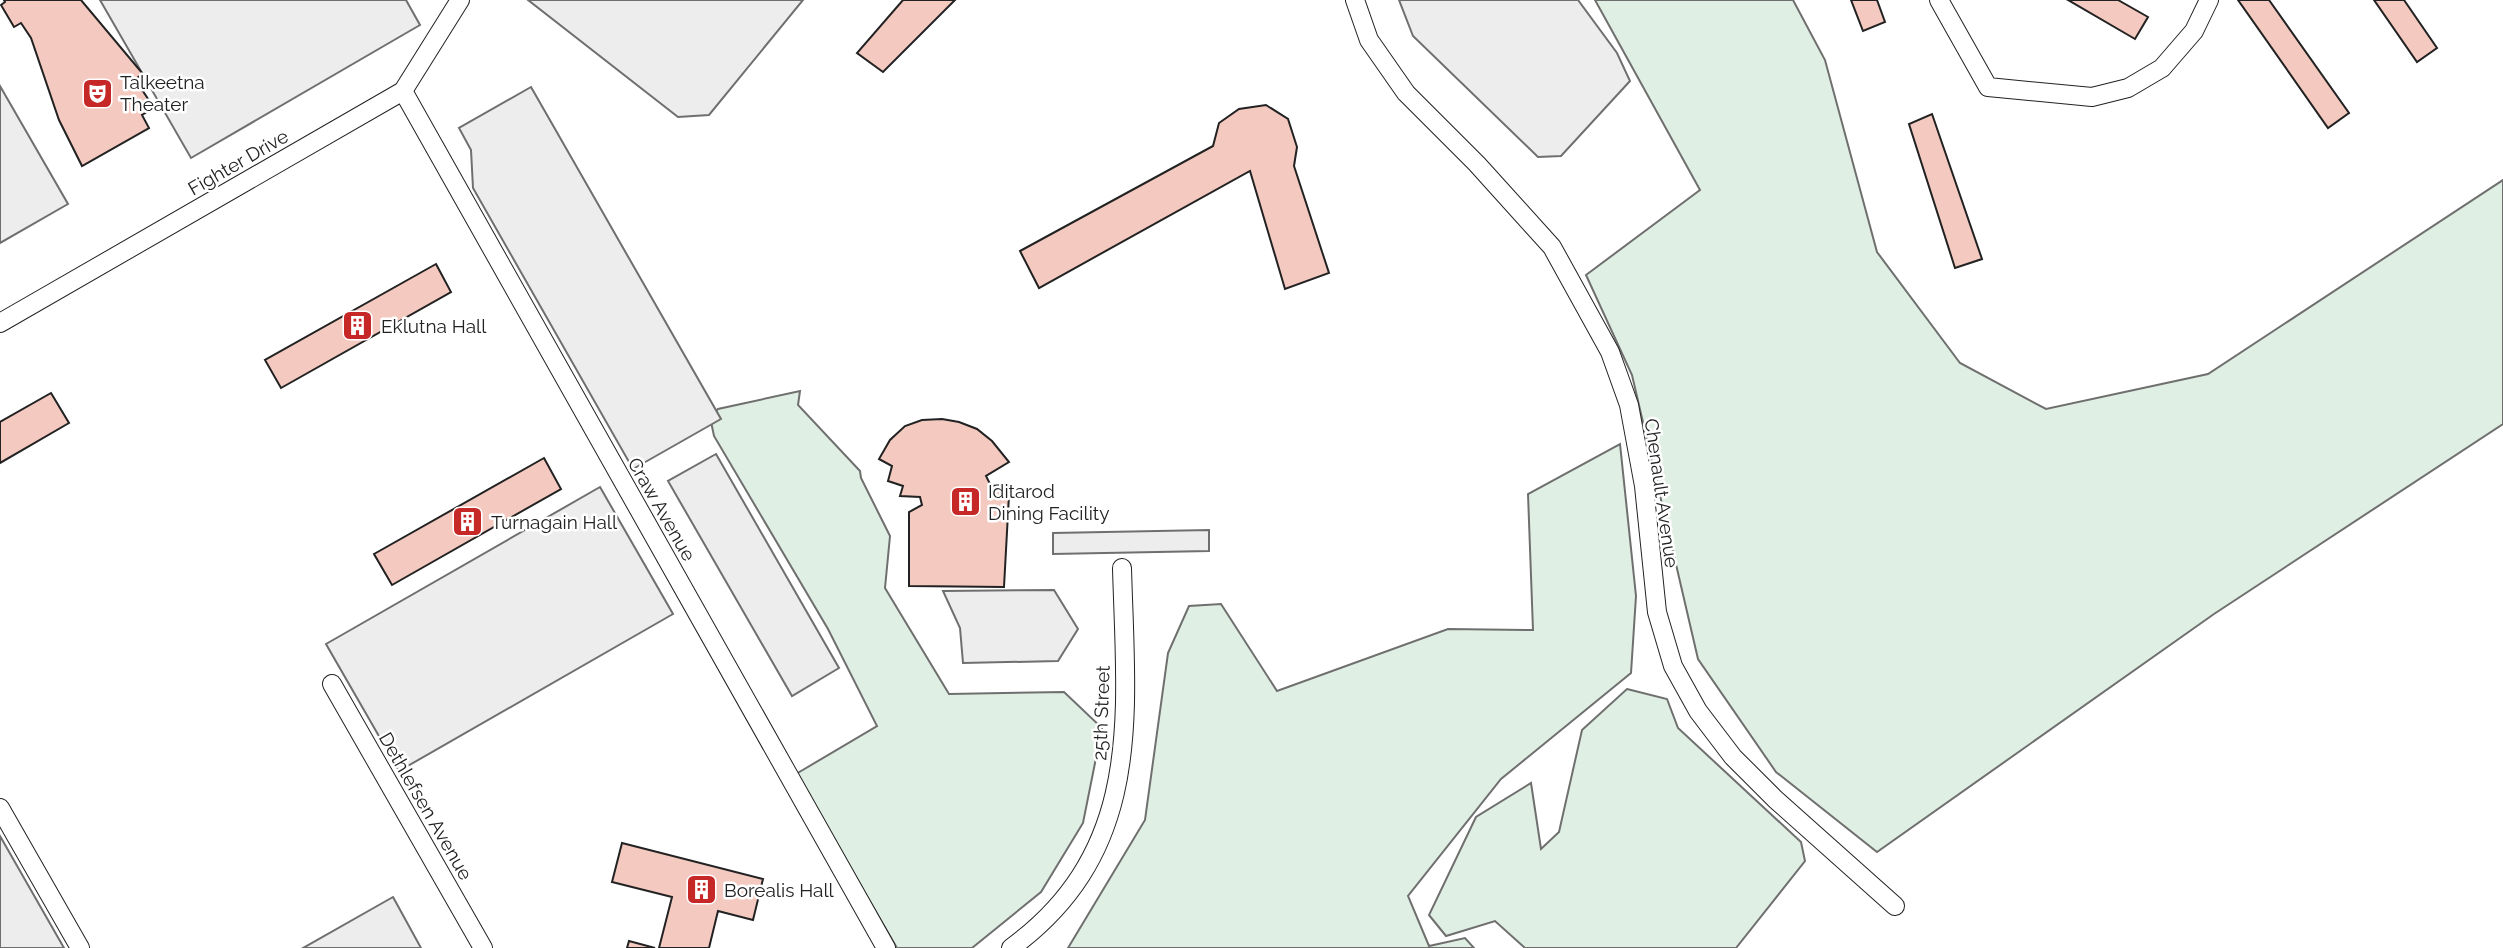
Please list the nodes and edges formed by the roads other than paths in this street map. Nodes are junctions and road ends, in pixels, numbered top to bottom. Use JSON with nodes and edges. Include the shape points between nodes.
{"nodes":[{"id":1,"x":460,"y":0,"type":"edge"},
{"id":2,"x":1354,"y":0,"type":"edge"},
{"id":3,"x":1939,"y":0,"type":"edge"},
{"id":4,"x":2209,"y":0,"type":"edge"},
{"id":5,"x":403,"y":91,"type":"junction"},
{"id":6,"x":0,"y":323,"type":"edge"},
{"id":7,"x":1122,"y":568,"type":"dead end"},
{"id":8,"x":332,"y":684,"type":"dead end"},
{"id":9,"x":0,"y":808,"type":"edge"},
{"id":10,"x":1895,"y":906,"type":"dead end"},
{"id":11,"x":80,"y":948,"type":"edge"},
{"id":12,"x":483,"y":948,"type":"edge"},
{"id":13,"x":886,"y":948,"type":"edge"},
{"id":14,"x":1011,"y":948,"type":"edge"}],
"edges":[{"from":1,"to":5,"type":"street","name":"Fighter Drive"},
{"from":2,"to":10,"type":"street","name":"Chenault Avenue","via":[[1369,40],[1406,93],[1552,247],[1610,352],[1629,404],[1644,486],[1657,611],[1673,666],[1698,711],[1733,757]]},
{"from":3,"to":4,"type":"street","via":[[1988,87],[2092,97],[2128,88],[2162,68],[2194,32]]},
{"from":5,"to":6,"type":"street","name":"Fighter Drive"},
{"from":5,"to":13,"type":"street","name":"Craw Avenue"},
{"from":7,"to":14,"type":"street","name":"25th Street","via":[[1126,725],[1115,801],[1077,882],[1061,904]]},
{"from":8,"to":12,"type":"street","name":"Dethlefsen Avenue"},
{"from":9,"to":11,"type":"street"}]}
